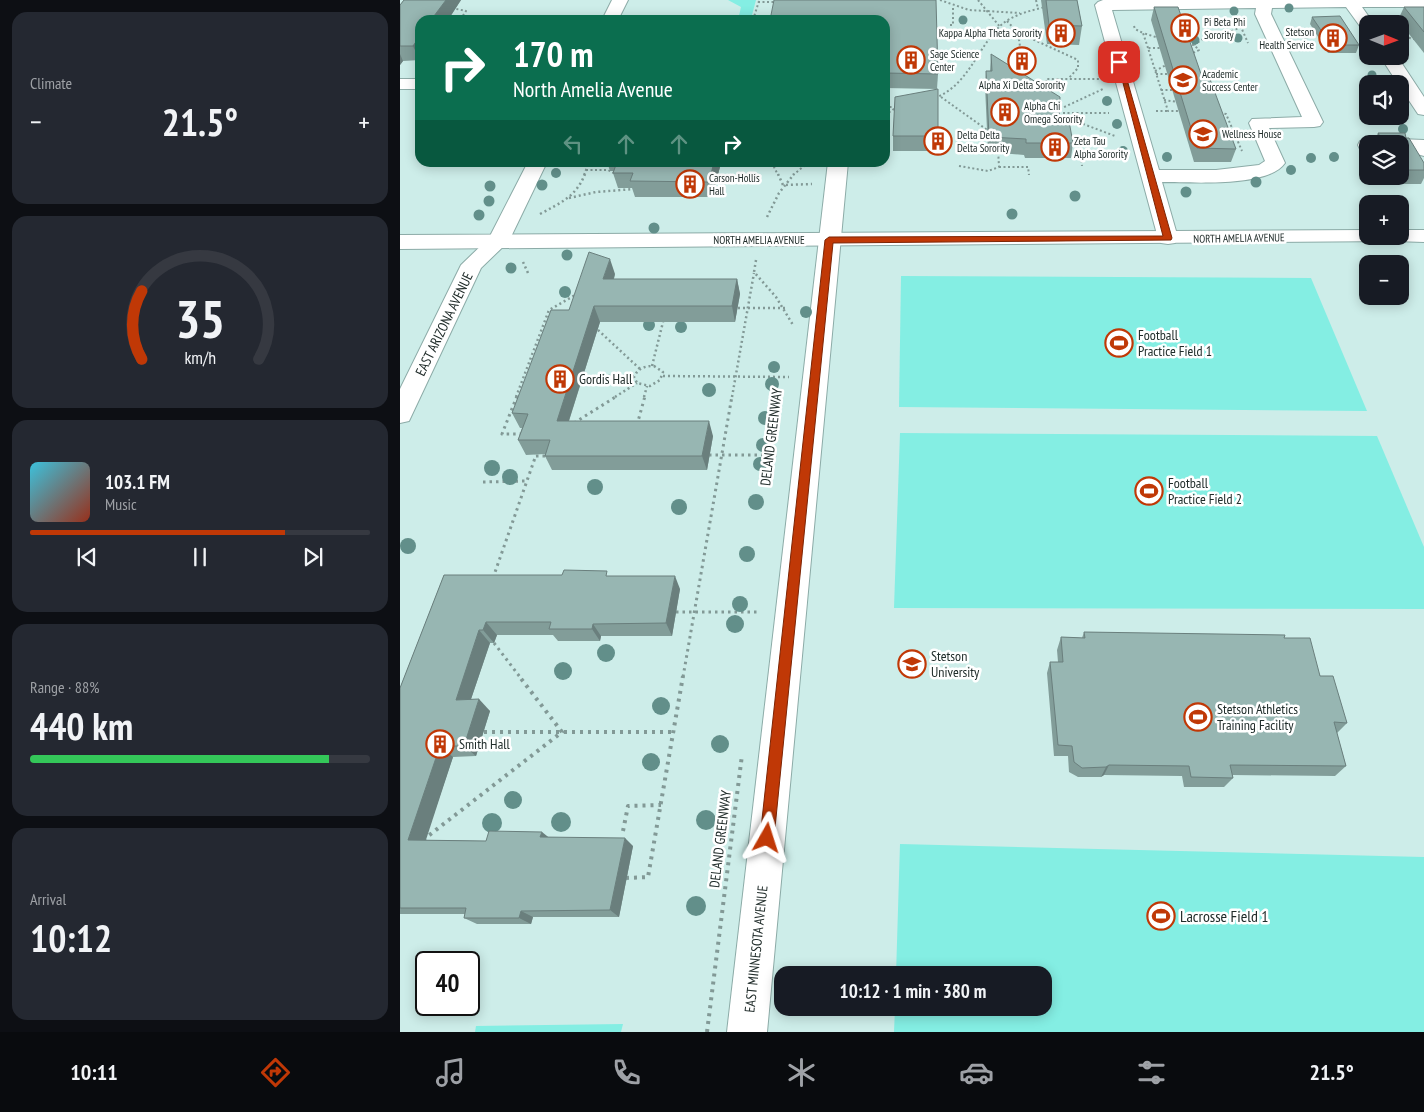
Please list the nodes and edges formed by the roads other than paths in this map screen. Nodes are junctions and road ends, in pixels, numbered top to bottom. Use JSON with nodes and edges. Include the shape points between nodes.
{"nodes":[{"id":1,"x":620,"y":0,"type":"edge"},
{"id":2,"x":1351,"y":3,"type":"junction"},
{"id":3,"x":1423,"y":3,"type":"edge"},
{"id":4,"x":1265,"y":4,"type":"junction"},
{"id":5,"x":612,"y":15,"type":"edge"},
{"id":6,"x":1360,"y":15,"type":"edge"},
{"id":7,"x":1394,"y":65,"type":"edge"},
{"id":8,"x":400,"y":84,"type":"edge"},
{"id":9,"x":415,"y":84,"type":"edge"},
{"id":10,"x":1423,"y":106,"type":"edge"},
{"id":11,"x":1409,"y":145,"type":"edge"},
{"id":12,"x":1424,"y":150,"type":"edge"},
{"id":13,"x":535,"y":167,"type":"edge"},
{"id":14,"x":837,"y":167,"type":"edge"},
{"id":15,"x":1151,"y":176,"type":"junction"},
{"id":16,"x":1359,"y":236,"type":"edge"},
{"id":17,"x":1409,"y":236,"type":"edge"},
{"id":18,"x":1424,"y":236,"type":"edge"},
{"id":19,"x":1168,"y":238,"type":"junction"},
{"id":20,"x":829,"y":240,"type":"junction"},
{"id":21,"x":498,"y":241,"type":"junction"},
{"id":22,"x":400,"y":242,"type":"edge"},
{"id":23,"x":400,"y":414,"type":"edge"},
{"id":24,"x":747,"y":1032,"type":"edge"}],
"edges":[{"from":1,"to":5,"type":"street"},
{"from":2,"to":3,"type":"street"},
{"from":2,"to":4,"type":"street"},
{"from":2,"to":6,"type":"street"},
{"from":4,"to":15,"type":"street","via":[[1103,5]]},
{"from":4,"to":15,"type":"street","via":[[1263,14],[1314,122],[1258,122],[1275,162],[1269,169],[1229,176]]},
{"from":7,"to":10,"type":"street"},
{"from":8,"to":9,"type":"street"},
{"from":11,"to":12,"type":"street","via":[[1420,145]]},
{"from":13,"to":21,"type":"street"},
{"from":14,"to":20,"type":"street","name":"EAST MINNESOTA AVENUE"},
{"from":15,"to":19,"type":"street"},
{"from":16,"to":19,"type":"street","name":"NORTH AMELIA AVENUE"},
{"from":17,"to":18,"type":"street"},
{"from":19,"to":20,"type":"street","name":"NORTH AMELIA AVENUE"},
{"from":20,"to":21,"type":"street","name":"NORTH AMELIA AVENUE","via":[[763,231]]},
{"from":20,"to":24,"type":"street","name":"EAST MINNESOTA AVENUE"},
{"from":21,"to":22,"type":"street","name":"NORTH AMELIA AVENUE"},
{"from":21,"to":23,"type":"street","name":"EAST ARIZONA AVENUE","via":[[472,265]]}]}
